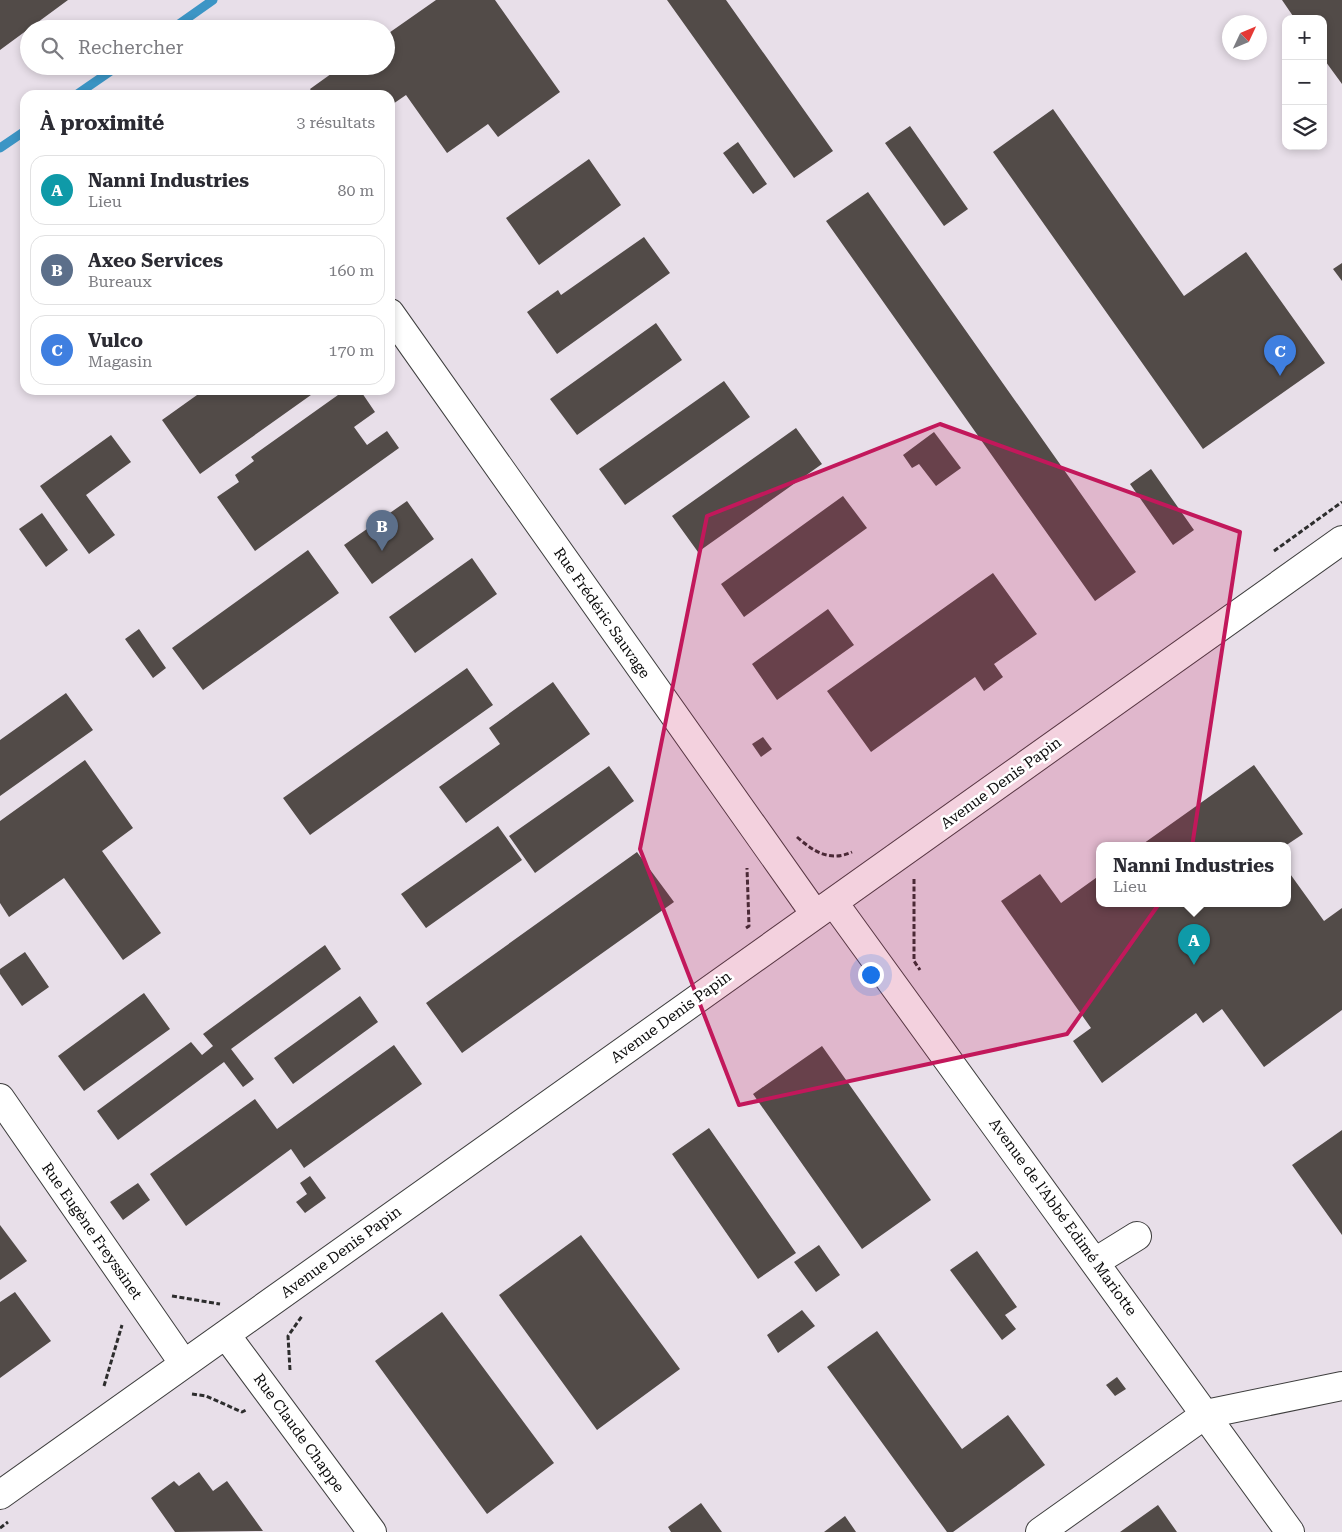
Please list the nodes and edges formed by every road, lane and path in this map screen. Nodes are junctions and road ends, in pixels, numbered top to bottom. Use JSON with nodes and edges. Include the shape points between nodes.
{"nodes":[{"id":1,"x":395,"y":320,"type":"edge"},
{"id":2,"x":1342,"y":502,"type":"edge"},
{"id":3,"x":1342,"y":540,"type":"edge"},
{"id":4,"x":1269,"y":555,"type":"dead end"},
{"id":5,"x":768,"y":848,"type":"junction"},
{"id":6,"x":856,"y":850,"type":"dead end"},
{"id":7,"x":922,"y":874,"type":"dead end"},
{"id":8,"x":824,"y":909,"type":"junction"},
{"id":9,"x":742,"y":931,"type":"dead end"},
{"id":10,"x":925,"y":977,"type":"dead end"},
{"id":11,"x":0,"y":1098,"type":"edge"},
{"id":12,"x":1137,"y":1236,"type":"dead end"},
{"id":13,"x":1095,"y":1262,"type":"junction"},
{"id":14,"x":227,"y":1299,"type":"dead end"},
{"id":15,"x":144,"y":1306,"type":"junction"},
{"id":16,"x":310,"y":1310,"type":"dead end"},
{"id":17,"x":226,"y":1335,"type":"junction"},
{"id":18,"x":184,"y":1364,"type":"junction"},
{"id":19,"x":1342,"y":1386,"type":"edge"},
{"id":20,"x":96,"y":1391,"type":"dead end"},
{"id":21,"x":185,"y":1393,"type":"dead end"},
{"id":22,"x":271,"y":1395,"type":"junction"},
{"id":23,"x":1206,"y":1414,"type":"junction"},
{"id":24,"x":8,"y":1506,"type":"edge"},
{"id":25,"x":0,"y":1528,"type":"edge"},
{"id":26,"x":372,"y":1532,"type":"edge"},
{"id":27,"x":1040,"y":1532,"type":"edge"},
{"id":28,"x":1290,"y":1532,"type":"edge"}],
"edges":[{"from":1,"to":5,"type":"street","name":"Rue Frédéric Sauvage"},
{"from":2,"to":4,"type":"path"},
{"from":3,"to":8,"type":"street","name":"Avenue Denis Papin"},
{"from":5,"to":6,"type":"path","via":[[786,838],[797,837],[823,856],[842,857]]},
{"from":5,"to":8,"type":"street","name":"Rue Frédéric Sauvage"},
{"from":5,"to":9,"type":"path","via":[[747,862],[749,926]]},
{"from":7,"to":10,"type":"path","via":[[914,879],[914,961]]},
{"from":8,"to":13,"type":"street","name":"Avenue de l'Abbé Edimé Mariotte"},
{"from":8,"to":17,"type":"street","name":"Avenue Denis Papin"},
{"from":11,"to":15,"type":"street","name":"Rue Eugène Freyssinet"},
{"from":12,"to":13,"type":"street"},
{"from":13,"to":23,"type":"street","name":"Avenue de l'Abbé Edimé Mariotte"},
{"from":14,"to":15,"type":"path","via":[[219,1304],[162,1295]]},
{"from":15,"to":18,"type":"street","name":"Rue Eugène Freyssinet"},
{"from":15,"to":20,"type":"path","via":[[123,1321],[104,1386]]},
{"from":16,"to":22,"type":"path","via":[[288,1336],[288,1366],[294,1379]]},
{"from":17,"to":18,"type":"street","name":"Avenue Denis Papin"},
{"from":17,"to":22,"type":"street","name":"Rue Claude Chappe"},
{"from":18,"to":24,"type":"street","name":"Avenue Denis Papin"},
{"from":19,"to":23,"type":"street"},
{"from":21,"to":22,"type":"path","via":[[206,1396],[242,1412]]},
{"from":22,"to":26,"type":"street","name":"Rue Claude Chappe"},
{"from":23,"to":27,"type":"street"},
{"from":23,"to":28,"type":"street","name":"Avenue de l'Abbé Edimé Mariotte"},
{"from":24,"to":25,"type":"path"}]}
